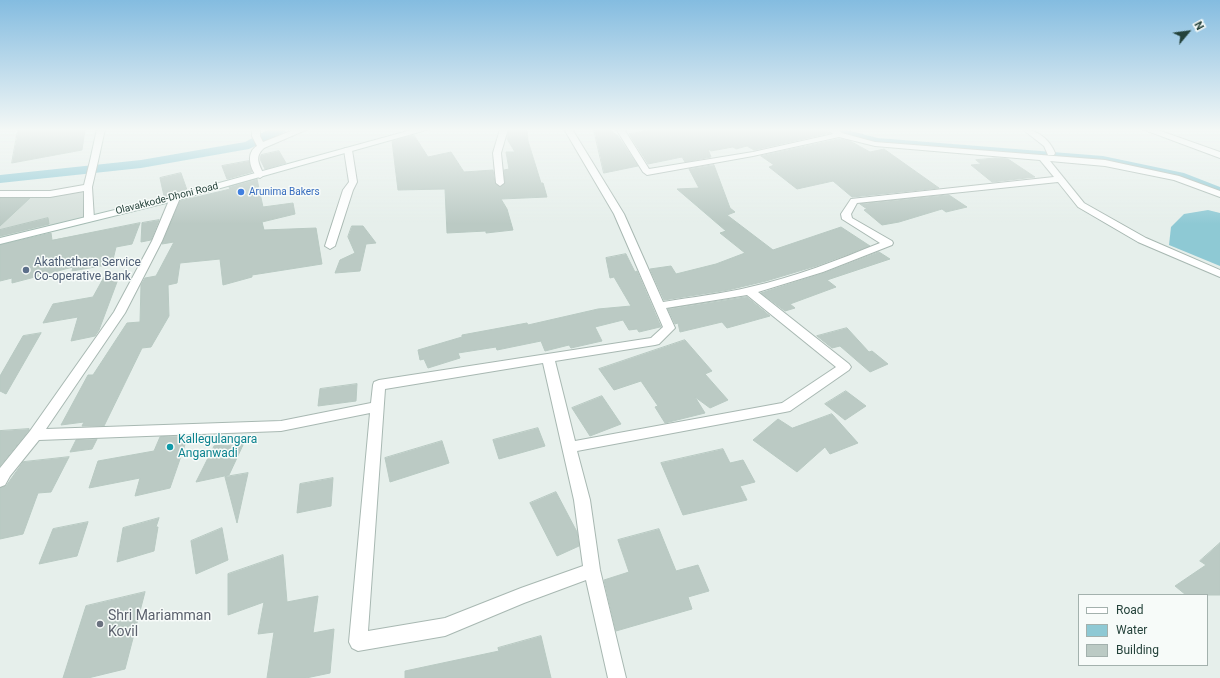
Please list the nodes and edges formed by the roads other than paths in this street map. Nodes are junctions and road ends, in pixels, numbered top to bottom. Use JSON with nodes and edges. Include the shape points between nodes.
{"nodes":[{"id":1,"x":94,"y":161,"type":"edge"},
{"id":2,"x":254,"y":161,"type":"edge"},
{"id":3,"x":311,"y":161,"type":"edge"},
{"id":4,"x":350,"y":161,"type":"edge"},
{"id":5,"x":498,"y":161,"type":"edge"},
{"id":6,"x":587,"y":161,"type":"edge"},
{"id":7,"x":640,"y":161,"type":"edge"},
{"id":8,"x":712,"y":161,"type":"edge"},
{"id":9,"x":1050,"y":161,"type":"edge"},
{"id":10,"x":1088,"y":161,"type":"edge"},
{"id":11,"x":1119,"y":161,"type":"edge"},
{"id":12,"x":260,"y":175,"type":"junction"},
{"id":13,"x":1060,"y":179,"type":"junction"},
{"id":14,"x":500,"y":183,"type":"dead end"},
{"id":15,"x":1220,"y":187,"type":"edge"},
{"id":16,"x":88,"y":188,"type":"junction"},
{"id":17,"x":0,"y":194,"type":"edge"},
{"id":18,"x":1220,"y":194,"type":"edge"},
{"id":19,"x":175,"y":198,"type":"junction"},
{"id":20,"x":89,"y":219,"type":"junction"},
{"id":21,"x":0,"y":241,"type":"edge"},
{"id":22,"x":330,"y":246,"type":"dead end"},
{"id":23,"x":1220,"y":274,"type":"edge"},
{"id":24,"x":749,"y":290,"type":"junction"},
{"id":25,"x":659,"y":306,"type":"junction"},
{"id":26,"x":548,"y":358,"type":"junction"},
{"id":27,"x":376,"y":407,"type":"junction"},
{"id":28,"x":35,"y":435,"type":"junction"},
{"id":29,"x":570,"y":447,"type":"junction"},
{"id":30,"x":0,"y":481,"type":"edge"},
{"id":31,"x":592,"y":570,"type":"junction"},
{"id":32,"x":617,"y":678,"type":"edge"}],
"edges":[{"from":1,"to":16,"type":"street"},
{"from":2,"to":12,"type":"street"},
{"from":3,"to":12,"type":"street","name":"Olavakkode-Dhoni Road"},
{"from":4,"to":22,"type":"street","via":[[354,182],[348,190]]},
{"from":5,"to":14,"type":"street"},
{"from":6,"to":25,"type":"street","via":[[619,214]]},
{"from":7,"to":8,"type":"street","via":[[647,172]]},
{"from":9,"to":13,"type":"street"},
{"from":10,"to":18,"type":"street","via":[[1176,178]]},
{"from":11,"to":15,"type":"street","via":[[1178,172]]},
{"from":12,"to":19,"type":"street","name":"Olavakkode-Dhoni Road"},
{"from":13,"to":23,"type":"street","via":[[1081,205],[1142,240]]},
{"from":13,"to":24,"type":"street","via":[[854,201],[846,214],[847,219],[888,243],[784,282]]},
{"from":16,"to":17,"type":"street","via":[[50,194]]},
{"from":16,"to":20,"type":"street"},
{"from":19,"to":20,"type":"street","name":"Olavakkode-Dhoni Road"},
{"from":19,"to":28,"type":"street","via":[[157,240],[118,313]]},
{"from":20,"to":21,"type":"street","name":"Olavakkode-Dhoni Road"},
{"from":24,"to":25,"type":"street"},
{"from":24,"to":29,"type":"street","via":[[845,367],[785,407]]},
{"from":25,"to":26,"type":"street","via":[[669,328],[655,341]]},
{"from":26,"to":27,"type":"street","via":[[379,385]]},
{"from":26,"to":29,"type":"street"},
{"from":27,"to":28,"type":"street","via":[[281,426]]},
{"from":27,"to":31,"type":"street","via":[[358,642],[445,627]]},
{"from":28,"to":30,"type":"street"},
{"from":29,"to":31,"type":"street","via":[[582,500]]},
{"from":31,"to":32,"type":"street"}]}
